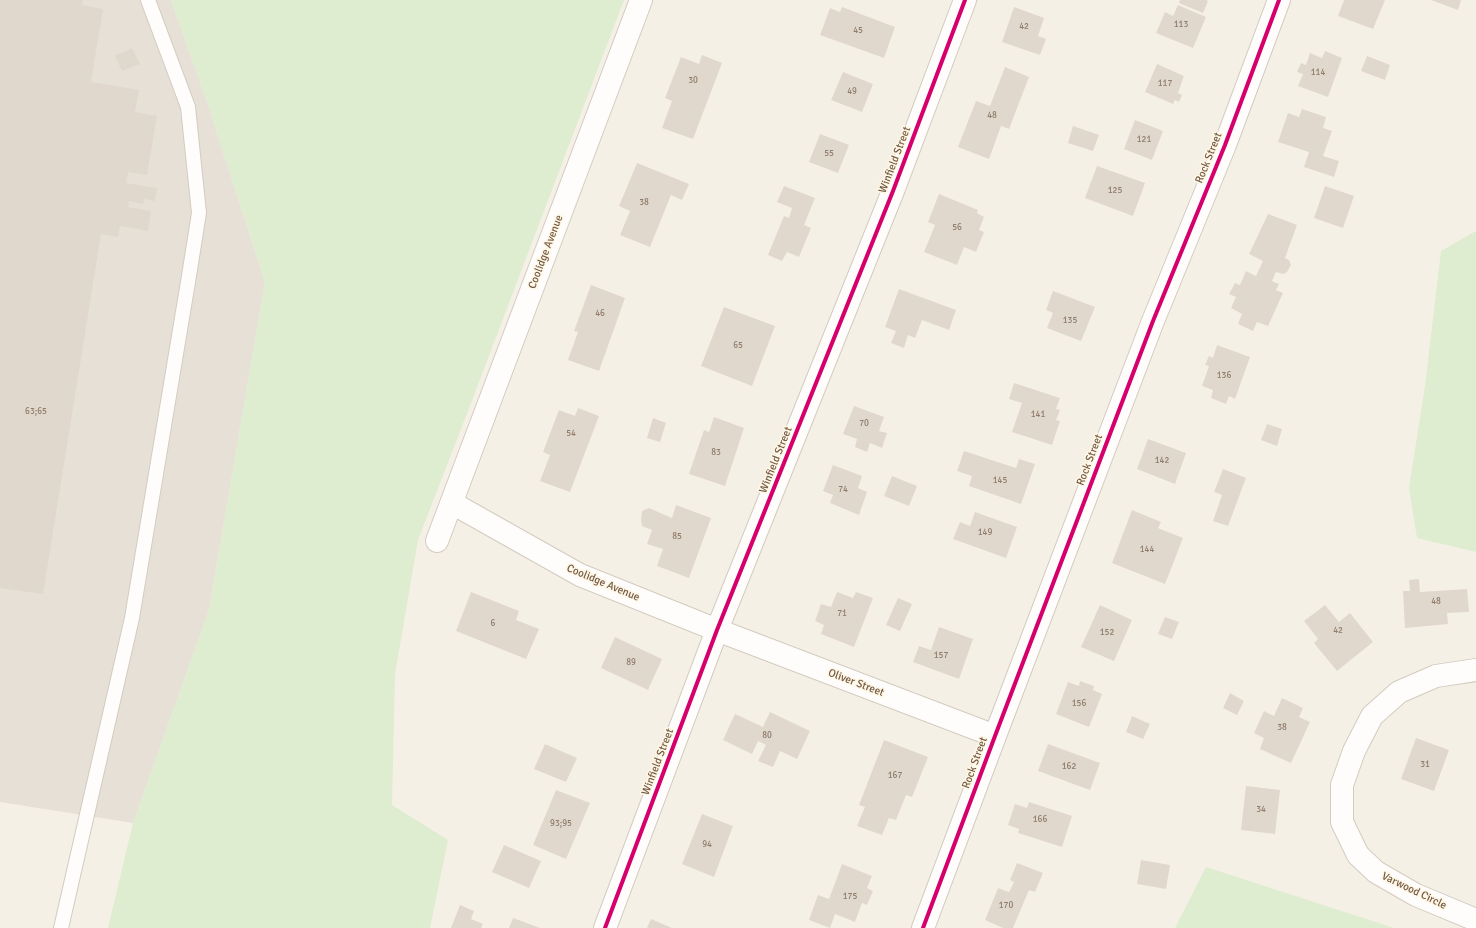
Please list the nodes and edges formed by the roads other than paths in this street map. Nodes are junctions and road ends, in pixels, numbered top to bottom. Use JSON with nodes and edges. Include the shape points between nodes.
{"nodes":[{"id":1,"x":148,"y":0,"type":"edge"},
{"id":2,"x":641,"y":0,"type":"edge"},
{"id":3,"x":965,"y":0,"type":"edge"},
{"id":4,"x":1279,"y":0,"type":"edge"},
{"id":5,"x":452,"y":503,"type":"junction"},
{"id":6,"x":437,"y":541,"type":"dead end"},
{"id":7,"x":717,"y":630,"type":"junction"},
{"id":8,"x":1476,"y":670,"type":"edge"},
{"id":9,"x":994,"y":736,"type":"junction"},
{"id":10,"x":1476,"y":920,"type":"edge"},
{"id":11,"x":61,"y":928,"type":"edge"},
{"id":12,"x":604,"y":928,"type":"edge"},
{"id":13,"x":923,"y":928,"type":"edge"}],
"edges":[{"from":1,"to":11,"type":"lane","via":[[188,107],[199,213],[132,618]]},
{"from":2,"to":5,"type":"street","name":"Coolidge Avenue"},
{"from":3,"to":7,"type":"street","name":"Winfield Street","via":[[893,191]]},
{"from":4,"to":9,"type":"street","name":"Rock Street"},
{"from":5,"to":6,"type":"street","name":"Coolidge Avenue"},
{"from":5,"to":7,"type":"street","name":"Coolidge Avenue","via":[[580,575]]},
{"from":7,"to":9,"type":"street","name":"Oliver Street"},
{"from":7,"to":12,"type":"street","name":"Winfield Street"},
{"from":8,"to":10,"type":"street","name":"Varwood Circle","via":[[1436,676],[1399,692],[1372,716],[1354,751],[1342,785],[1342,822],[1358,855],[1376,872],[1416,895]]},
{"from":9,"to":13,"type":"street","name":"Rock Street"}]}
